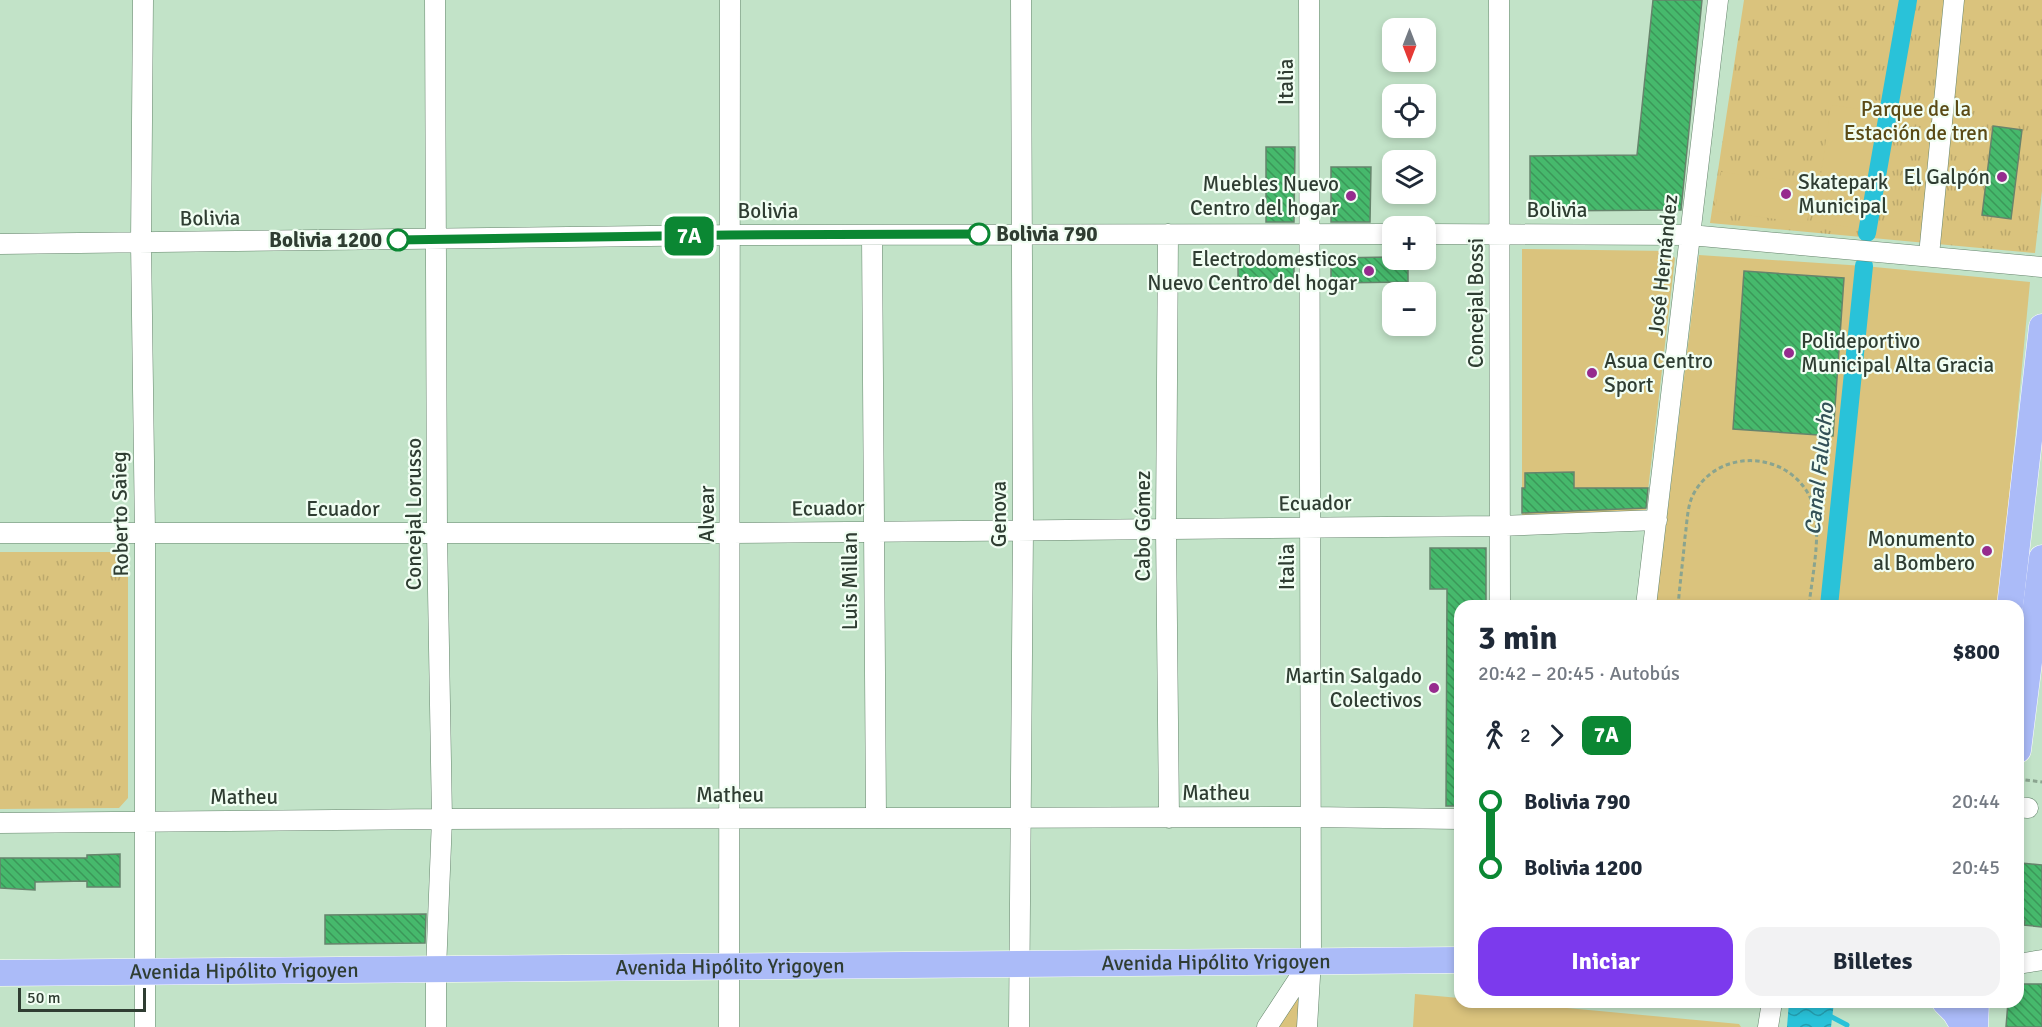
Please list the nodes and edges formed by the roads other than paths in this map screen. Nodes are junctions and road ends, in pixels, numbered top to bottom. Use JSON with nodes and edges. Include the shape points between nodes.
{"nodes":[{"id":1,"x":143,"y":0,"type":"edge"},
{"id":2,"x":435,"y":0,"type":"edge"},
{"id":3,"x":730,"y":0,"type":"edge"},
{"id":4,"x":1021,"y":0,"type":"edge"},
{"id":5,"x":1309,"y":0,"type":"edge"},
{"id":6,"x":1499,"y":0,"type":"edge"},
{"id":7,"x":1718,"y":0,"type":"edge"},
{"id":8,"x":1954,"y":0,"type":"edge"},
{"id":9,"x":1022,"y":234,"type":"junction"},
{"id":10,"x":1168,"y":234,"type":"junction"},
{"id":11,"x":1382,"y":234,"type":"edge"},
{"id":12,"x":1436,"y":234,"type":"edge"},
{"id":13,"x":1501,"y":234,"type":"junction"},
{"id":14,"x":729,"y":235,"type":"junction"},
{"id":15,"x":872,"y":235,"type":"junction"},
{"id":16,"x":1311,"y":235,"type":"junction"},
{"id":17,"x":1690,"y":235,"type":"junction"},
{"id":18,"x":437,"y":240,"type":"junction"},
{"id":19,"x":141,"y":243,"type":"junction"},
{"id":20,"x":0,"y":244,"type":"edge"},
{"id":21,"x":1929,"y":255,"type":"junction"},
{"id":22,"x":2042,"y":267,"type":"edge"},
{"id":23,"x":2042,"y":327,"type":"edge"},
{"id":24,"x":2035,"y":464,"type":"edge"},
{"id":25,"x":1658,"y":520,"type":"junction"},
{"id":26,"x":1499,"y":526,"type":"junction"},
{"id":27,"x":1311,"y":527,"type":"junction"},
{"id":28,"x":1166,"y":529,"type":"junction"},
{"id":29,"x":1023,"y":530,"type":"junction"},
{"id":30,"x":874,"y":531,"type":"junction"},
{"id":31,"x":145,"y":533,"type":"junction"},
{"id":32,"x":437,"y":533,"type":"junction"},
{"id":33,"x":731,"y":533,"type":"junction"},
{"id":34,"x":0,"y":534,"type":"edge"},
{"id":35,"x":2017,"y":554,"type":"junction"},
{"id":36,"x":2042,"y":558,"type":"edge"},
{"id":37,"x":1500,"y":600,"type":"edge"},
{"id":38,"x":1647,"y":600,"type":"edge"},
{"id":39,"x":2011,"y":600,"type":"edge"},
{"id":40,"x":2024,"y":744,"type":"edge"},
{"id":41,"x":1310,"y":817,"type":"junction"},
{"id":42,"x":876,"y":818,"type":"junction"},
{"id":43,"x":1021,"y":818,"type":"junction"},
{"id":44,"x":1169,"y":818,"type":"junction"},
{"id":45,"x":442,"y":819,"type":"junction"},
{"id":46,"x":729,"y":819,"type":"junction"},
{"id":47,"x":1454,"y":819,"type":"edge"},
{"id":48,"x":146,"y":822,"type":"junction"},
{"id":49,"x":0,"y":824,"type":"edge"},
{"id":50,"x":1311,"y":960,"type":"junction"},
{"id":51,"x":1454,"y":960,"type":"edge"},
{"id":52,"x":1020,"y":963,"type":"junction"},
{"id":53,"x":730,"y":965,"type":"junction"},
{"id":54,"x":436,"y":970,"type":"junction"},
{"id":55,"x":146,"y":972,"type":"junction"},
{"id":56,"x":0,"y":973,"type":"edge"},
{"id":57,"x":1771,"y":1008,"type":"edge"},
{"id":58,"x":1951,"y":1008,"type":"edge"},
{"id":59,"x":1976,"y":1008,"type":"edge"},
{"id":60,"x":145,"y":1027,"type":"edge"},
{"id":61,"x":436,"y":1027,"type":"edge"},
{"id":62,"x":729,"y":1027,"type":"edge"},
{"id":63,"x":1019,"y":1027,"type":"edge"},
{"id":64,"x":1267,"y":1027,"type":"edge"},
{"id":65,"x":1307,"y":1027,"type":"edge"},
{"id":66,"x":1768,"y":1027,"type":"edge"},
{"id":67,"x":1964,"y":1027,"type":"edge"},
{"id":68,"x":1975,"y":1027,"type":"edge"}],
"edges":[{"from":1,"to":19,"type":"street","name":"Roberto Saieg"},
{"from":2,"to":18,"type":"street","name":"Concejal Lorusso"},
{"from":3,"to":14,"type":"street","name":"Alvear"},
{"from":4,"to":9,"type":"street","name":"Genova"},
{"from":5,"to":16,"type":"street","name":"Italia"},
{"from":6,"to":13,"type":"street","name":"Concejal Bossi"},
{"from":7,"to":17,"type":"street","name":"José Hernández"},
{"from":8,"to":21,"type":"street"},
{"from":9,"to":10,"type":"street","name":"Bolivia"},
{"from":9,"to":15,"type":"street","name":"Bolivia"},
{"from":9,"to":29,"type":"street","name":"Genova"},
{"from":10,"to":16,"type":"street","name":"Bolivia"},
{"from":10,"to":28,"type":"street","name":"Cabo Gómez"},
{"from":11,"to":16,"type":"street","name":"Bolivia"},
{"from":12,"to":13,"type":"street","name":"Bolivia"},
{"from":13,"to":17,"type":"street","name":"Bolivia"},
{"from":13,"to":26,"type":"street","name":"Concejal Bossi"},
{"from":14,"to":15,"type":"street","name":"Bolivia"},
{"from":14,"to":18,"type":"street","name":"Bolivia"},
{"from":14,"to":33,"type":"street","name":"Alvear"},
{"from":15,"to":30,"type":"street","name":"Luis Millan"},
{"from":16,"to":27,"type":"street","name":"Italia"},
{"from":17,"to":21,"type":"street","name":"Bolivia"},
{"from":17,"to":25,"type":"street","name":"José Hernández"},
{"from":18,"to":19,"type":"street","name":"Bolivia"},
{"from":18,"to":32,"type":"street","name":"Concejal Lorusso"},
{"from":19,"to":20,"type":"street","name":"Bolivia"},
{"from":19,"to":31,"type":"street","name":"Roberto Saieg"},
{"from":21,"to":22,"type":"street","name":"Bolivia"},
{"from":23,"to":24,"type":"main road"},
{"from":24,"to":35,"type":"main road"},
{"from":25,"to":26,"type":"street","name":"Ecuador"},
{"from":25,"to":38,"type":"street","name":"José Hernández"},
{"from":26,"to":27,"type":"street","name":"Ecuador"},
{"from":26,"to":37,"type":"street","name":"Concejal Bossi"},
{"from":27,"to":28,"type":"street","name":"Ecuador"},
{"from":27,"to":41,"type":"street","name":"Italia"},
{"from":28,"to":29,"type":"street","name":"Ecuador"},
{"from":28,"to":44,"type":"street","name":"Cabo Gómez"},
{"from":29,"to":30,"type":"street","name":"Ecuador"},
{"from":29,"to":43,"type":"street","name":"Genova"},
{"from":30,"to":33,"type":"street","name":"Ecuador"},
{"from":30,"to":42,"type":"street","name":"Luis Millan"},
{"from":31,"to":32,"type":"street","name":"Ecuador"},
{"from":31,"to":34,"type":"street","name":"Ecuador"},
{"from":31,"to":48,"type":"street","name":"Roberto Saieg"},
{"from":32,"to":33,"type":"street","name":"Ecuador"},
{"from":32,"to":45,"type":"street","name":"Concejal Lorusso"},
{"from":33,"to":46,"type":"street","name":"Alvear"},
{"from":35,"to":36,"type":"street"},
{"from":35,"to":39,"type":"main road"},
{"from":36,"to":40,"type":"main road"},
{"from":41,"to":44,"type":"street","name":"Matheu"},
{"from":41,"to":47,"type":"street","name":"Matheu"},
{"from":41,"to":50,"type":"street","name":"Italia"},
{"from":42,"to":43,"type":"street","name":"Matheu"},
{"from":42,"to":46,"type":"street","name":"Matheu"},
{"from":43,"to":44,"type":"street","name":"Matheu"},
{"from":43,"to":52,"type":"street","name":"Genova"},
{"from":45,"to":46,"type":"street","name":"Matheu"},
{"from":45,"to":48,"type":"street","name":"Matheu"},
{"from":45,"to":54,"type":"street","name":"Concejal Lorusso"},
{"from":46,"to":53,"type":"street","name":"Alvear"},
{"from":48,"to":49,"type":"street","name":"Matheu"},
{"from":48,"to":55,"type":"street","name":"Roberto Saieg"},
{"from":50,"to":51,"type":"main road","name":"Avenida Hipólito Yrigoyen"},
{"from":50,"to":52,"type":"main road","name":"Avenida Hipólito Yrigoyen"},
{"from":50,"to":64,"type":"street"},
{"from":50,"to":65,"type":"street","name":"Italia"},
{"from":52,"to":53,"type":"main road","name":"Avenida Hipólito Yrigoyen"},
{"from":52,"to":63,"type":"street","name":"Genova"},
{"from":53,"to":54,"type":"main road","name":"Avenida Hipólito Yrigoyen"},
{"from":53,"to":62,"type":"street","name":"Alvear"},
{"from":54,"to":55,"type":"main road","name":"Avenida Hipólito Yrigoyen"},
{"from":54,"to":61,"type":"street","name":"Concejal Lorusso"},
{"from":55,"to":56,"type":"main road","name":"Avenida Hipólito Yrigoyen"},
{"from":55,"to":60,"type":"street","name":"Roberto Saieg"},
{"from":57,"to":66,"type":"street"},
{"from":58,"to":67,"type":"main road"},
{"from":59,"to":68,"type":"main road"}]}
